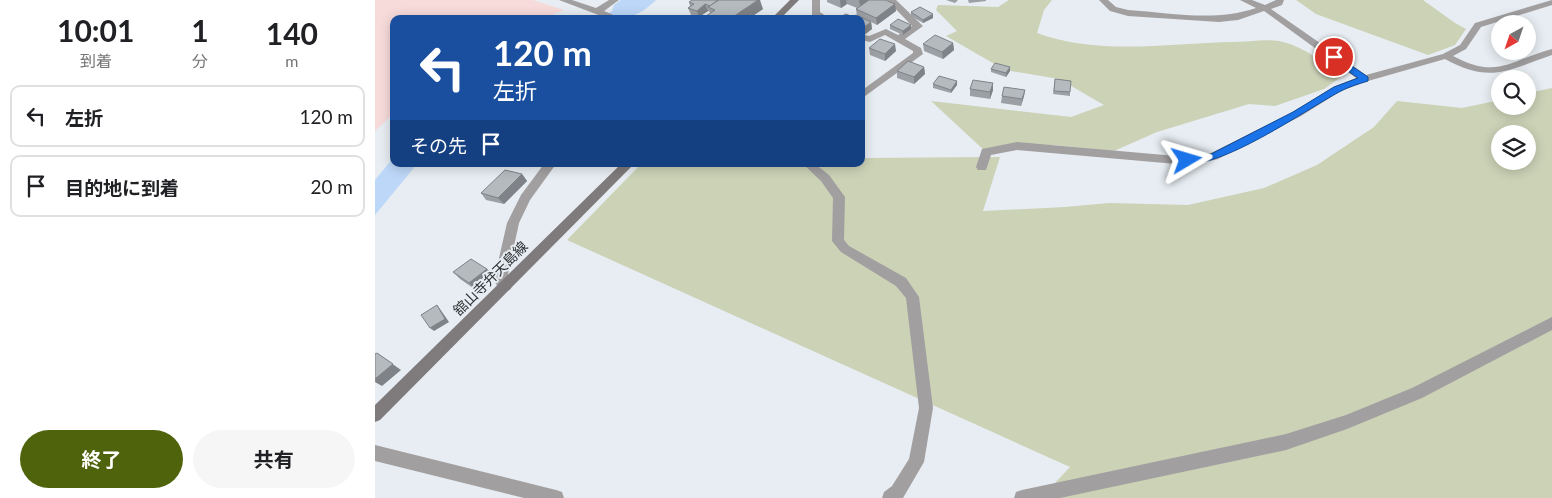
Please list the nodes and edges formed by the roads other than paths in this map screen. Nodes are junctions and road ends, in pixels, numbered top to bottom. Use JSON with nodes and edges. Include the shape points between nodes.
{"nodes":[{"id":1,"x":563,"y":0,"type":"edge"},
{"id":2,"x":615,"y":0,"type":"edge"},
{"id":3,"x":795,"y":0,"type":"edge"},
{"id":4,"x":816,"y":0,"type":"edge"},
{"id":5,"x":891,"y":0,"type":"edge"},
{"id":6,"x":1103,"y":0,"type":"edge"},
{"id":7,"x":1245,"y":0,"type":"edge"},
{"id":8,"x":1280,"y":0,"type":"edge"},
{"id":9,"x":1552,"y":2,"type":"edge"},
{"id":10,"x":1265,"y":8,"type":"junction"},
{"id":11,"x":598,"y":11,"type":"junction"},
{"id":12,"x":607,"y":15,"type":"edge"},
{"id":13,"x":779,"y":15,"type":"edge"},
{"id":14,"x":819,"y":15,"type":"edge"},
{"id":15,"x":865,"y":38,"type":"edge"},
{"id":16,"x":900,"y":38,"type":"junction"},
{"id":17,"x":1552,"y":52,"type":"edge"},
{"id":18,"x":1446,"y":56,"type":"junction"},
{"id":19,"x":1365,"y":79,"type":"junction"},
{"id":20,"x":865,"y":93,"type":"edge"},
{"id":21,"x":548,"y":167,"type":"edge"},
{"id":22,"x":625,"y":167,"type":"edge"},
{"id":23,"x":811,"y":167,"type":"edge"},
{"id":24,"x":982,"y":167,"type":"dead end"},
{"id":25,"x":505,"y":286,"type":"junction"},
{"id":26,"x":1552,"y":323,"type":"edge"},
{"id":27,"x":375,"y":415,"type":"edge"},
{"id":28,"x":375,"y":453,"type":"edge"},
{"id":29,"x":556,"y":498,"type":"edge"},
{"id":30,"x":890,"y":498,"type":"edge"},
{"id":31,"x":1022,"y":498,"type":"edge"}],
"edges":[{"from":1,"to":11,"type":"street"},
{"from":2,"to":11,"type":"street"},
{"from":3,"to":13,"type":"main road"},
{"from":4,"to":14,"type":"street","via":[[815,13]]},
{"from":5,"to":16,"type":"street","via":[[918,26]]},
{"from":6,"to":10,"type":"street","via":[[1113,9],[1128,13],[1200,19],[1238,16]]},
{"from":7,"to":10,"type":"street"},
{"from":8,"to":10,"type":"street"},
{"from":9,"to":18,"type":"street","via":[[1478,24],[1463,47]]},
{"from":10,"to":19,"type":"street"},
{"from":11,"to":12,"type":"street"},
{"from":15,"to":16,"type":"street","via":[[886,32]]},
{"from":16,"to":20,"type":"street","via":[[918,50],[918,54]]},
{"from":17,"to":18,"type":"street","via":[[1483,71]]},
{"from":18,"to":19,"type":"street"},
{"from":19,"to":24,"type":"street","via":[[1337,89],[1297,114],[1214,156],[1199,160],[1017,146],[986,152]]},
{"from":21,"to":25,"type":"street","via":[[525,198],[513,223],[499,280]]},
{"from":22,"to":25,"type":"main road","name":"舘山寺弁天島線"},
{"from":23,"to":30,"type":"street","via":[[825,178],[839,197],[837,241],[901,282],[912,296],[926,408],[916,462],[898,492]]},
{"from":25,"to":27,"type":"main road","name":"舘山寺弁天島線"},
{"from":26,"to":31,"type":"street","via":[[1417,393],[1312,434]]},
{"from":28,"to":29,"type":"street"}]}
